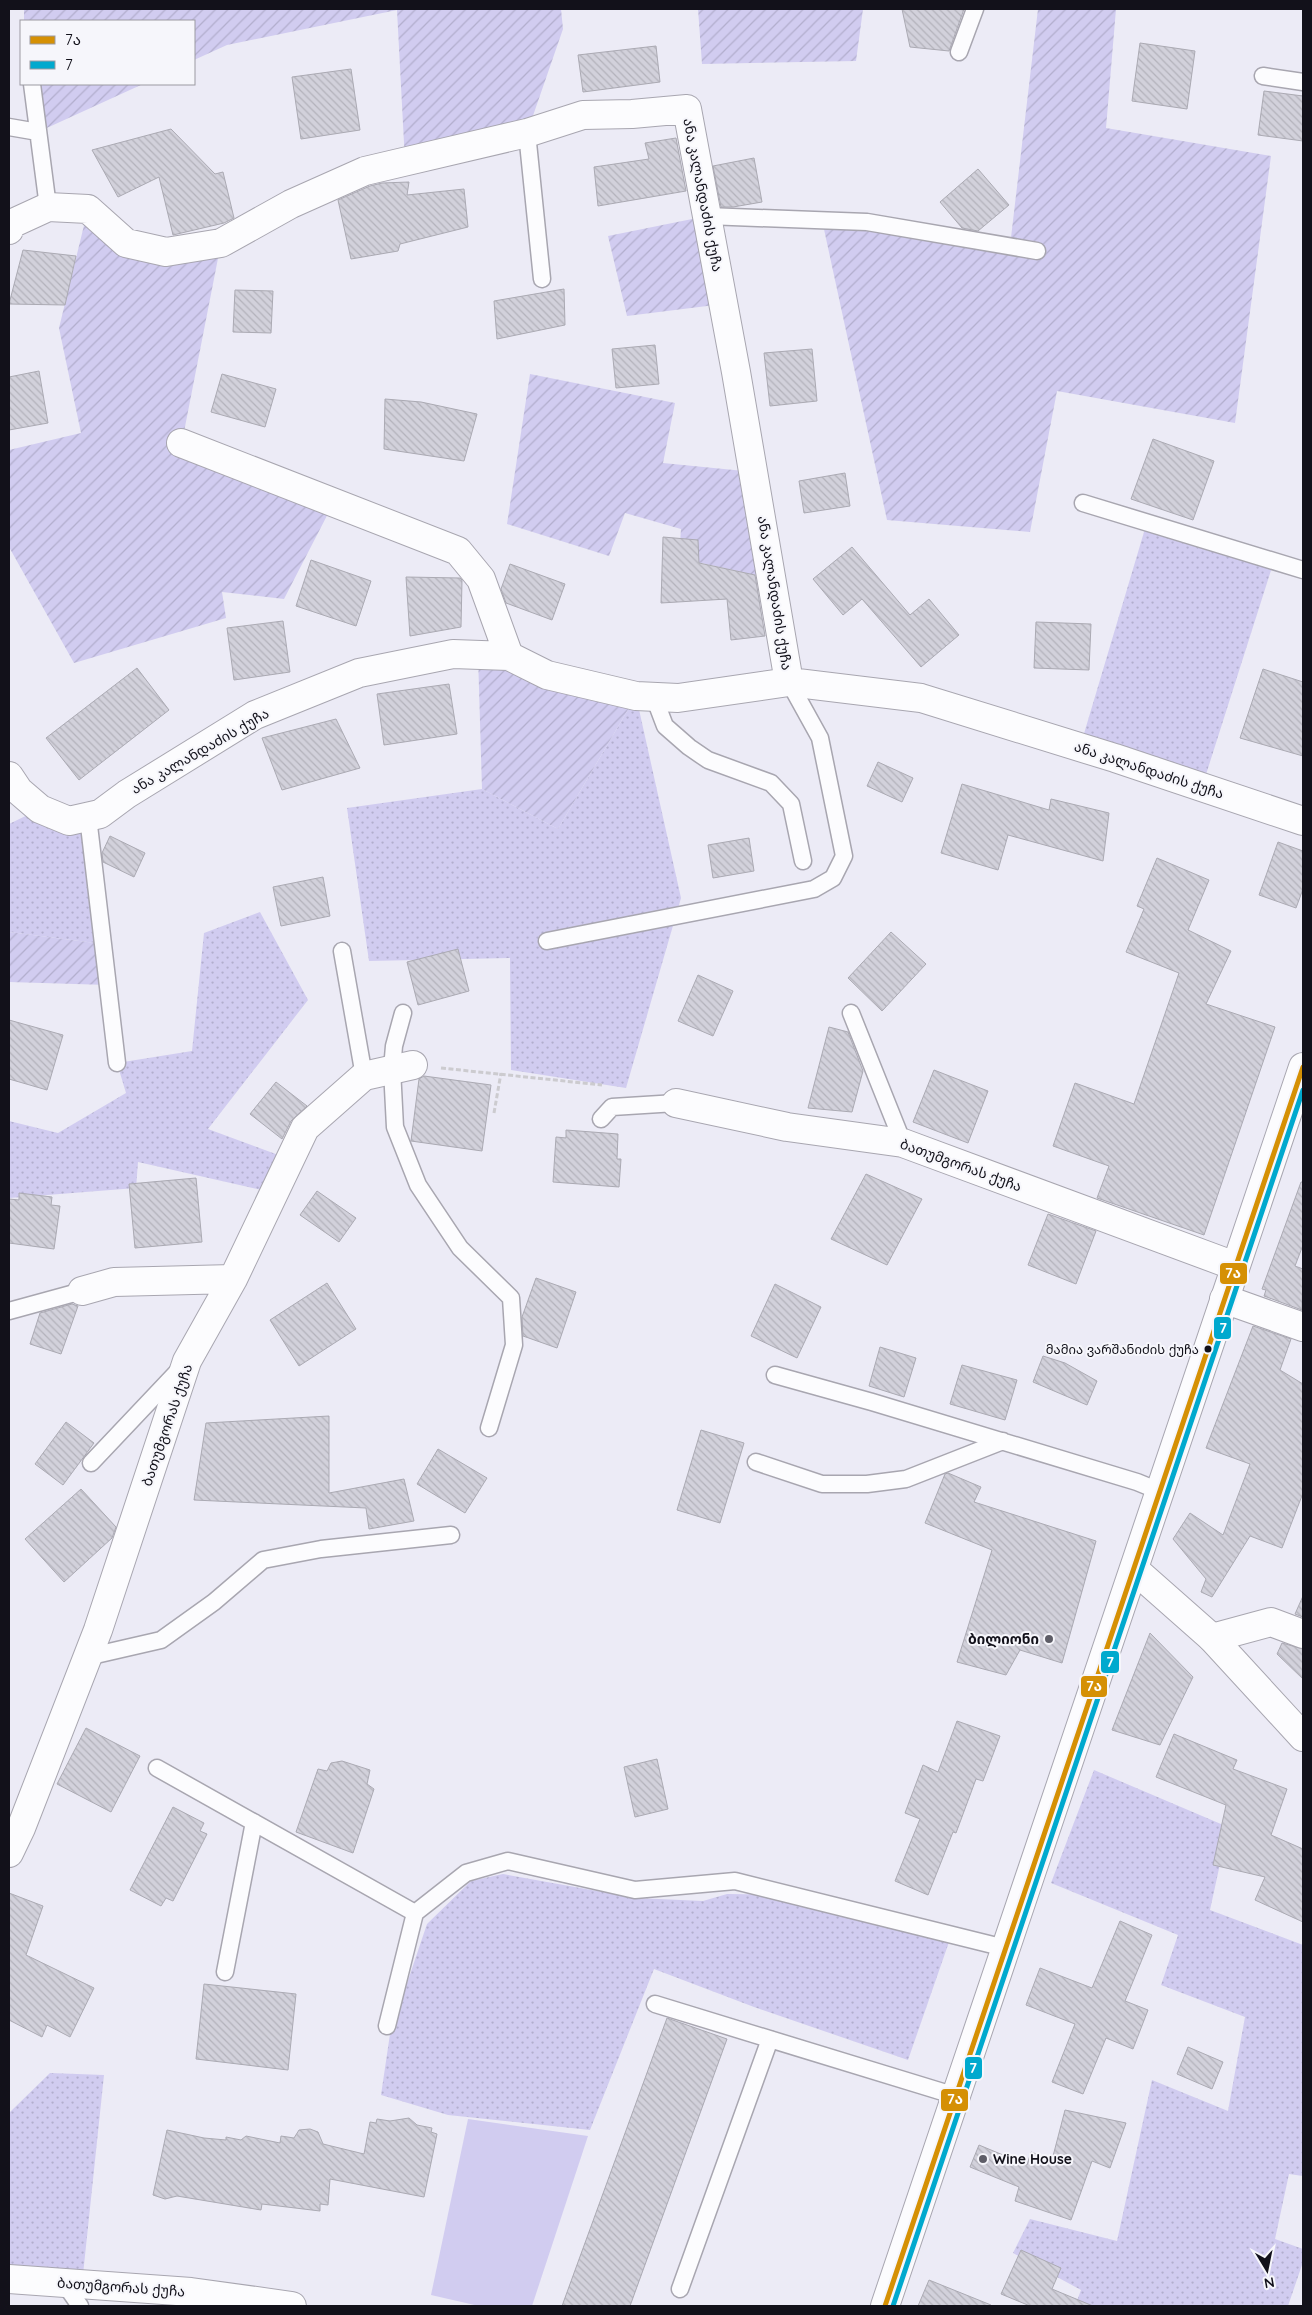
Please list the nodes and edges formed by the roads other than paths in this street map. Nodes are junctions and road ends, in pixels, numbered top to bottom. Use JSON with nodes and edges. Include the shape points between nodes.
{"nodes":[{"id":1,"x":975,"y":9,"type":"edge"},
{"id":2,"x":960,"y":52,"type":"dead end"},
{"id":3,"x":1263,"y":76,"type":"dead end"},
{"id":4,"x":1303,"y":82,"type":"edge"},
{"id":5,"x":32,"y":85,"type":"edge"},
{"id":6,"x":9,"y":127,"type":"edge"},
{"id":7,"x":38,"y":132,"type":"junction"},
{"id":8,"x":528,"y":134,"type":"junction"},
{"id":9,"x":48,"y":207,"type":"junction"},
{"id":10,"x":707,"y":216,"type":"junction"},
{"id":11,"x":9,"y":230,"type":"edge"},
{"id":12,"x":1038,"y":251,"type":"dead end"},
{"id":13,"x":542,"y":279,"type":"dead end"},
{"id":14,"x":181,"y":442,"type":"dead end"},
{"id":15,"x":1083,"y":502,"type":"dead end"},
{"id":16,"x":1303,"y":570,"type":"edge"},
{"id":17,"x":509,"y":656,"type":"junction"},
{"id":18,"x":789,"y":682,"type":"junction"},
{"id":19,"x":654,"y":697,"type":"junction"},
{"id":20,"x":9,"y":776,"type":"edge"},
{"id":21,"x":88,"y":817,"type":"junction"},
{"id":22,"x":1303,"y":821,"type":"edge"},
{"id":23,"x":804,"y":861,"type":"dead end"},
{"id":24,"x":547,"y":941,"type":"dead end"},
{"id":25,"x":342,"y":951,"type":"dead end"},
{"id":26,"x":403,"y":1013,"type":"dead end"},
{"id":27,"x":851,"y":1014,"type":"dead end"},
{"id":28,"x":117,"y":1063,"type":"dead end"},
{"id":29,"x":402,"y":1067,"type":"junction"},
{"id":30,"x":1303,"y":1067,"type":"edge"},
{"id":31,"x":364,"y":1076,"type":"junction"},
{"id":32,"x":676,"y":1103,"type":"joint"},
{"id":33,"x":601,"y":1119,"type":"dead end"},
{"id":34,"x":903,"y":1143,"type":"junction"},
{"id":35,"x":1235,"y":1266,"type":"junction"},
{"id":36,"x":233,"y":1279,"type":"junction"},
{"id":37,"x":82,"y":1291,"type":"joint"},
{"id":38,"x":1224,"y":1299,"type":"junction"},
{"id":39,"x":9,"y":1311,"type":"edge"},
{"id":40,"x":1303,"y":1327,"type":"edge"},
{"id":41,"x":188,"y":1361,"type":"junction"},
{"id":42,"x":775,"y":1375,"type":"dead end"},
{"id":43,"x":489,"y":1428,"type":"dead end"},
{"id":44,"x":1003,"y":1442,"type":"junction"},
{"id":45,"x":756,"y":1462,"type":"dead end"},
{"id":46,"x":91,"y":1463,"type":"dead end"},
{"id":47,"x":1159,"y":1492,"type":"junction"},
{"id":48,"x":451,"y":1535,"type":"dead end"},
{"id":49,"x":1135,"y":1570,"type":"junction"},
{"id":50,"x":1303,"y":1634,"type":"edge"},
{"id":51,"x":1212,"y":1638,"type":"junction"},
{"id":52,"x":87,"y":1657,"type":"junction"},
{"id":53,"x":1303,"y":1737,"type":"edge"},
{"id":54,"x":157,"y":1768,"type":"dead end"},
{"id":55,"x":254,"y":1822,"type":"junction"},
{"id":56,"x":9,"y":1853,"type":"edge"},
{"id":57,"x":415,"y":1913,"type":"junction"},
{"id":58,"x":1005,"y":1948,"type":"junction"},
{"id":59,"x":225,"y":1972,"type":"dead end"},
{"id":60,"x":655,"y":2004,"type":"dead end"},
{"id":61,"x":387,"y":2026,"type":"dead end"},
{"id":62,"x":770,"y":2039,"type":"junction"},
{"id":63,"x":956,"y":2096,"type":"junction"},
{"id":64,"x":9,"y":2279,"type":"edge"},
{"id":65,"x":64,"y":2283,"type":"junction"},
{"id":66,"x":680,"y":2288,"type":"dead end"},
{"id":67,"x":80,"y":2306,"type":"edge"},
{"id":68,"x":292,"y":2306,"type":"edge"},
{"id":69,"x":885,"y":2306,"type":"edge"}],
"edges":[{"from":1,"to":2,"type":"lane"},
{"from":3,"to":4,"type":"lane"},
{"from":5,"to":7,"type":"lane"},
{"from":6,"to":7,"type":"lane"},
{"from":7,"to":9,"type":"lane"},
{"from":8,"to":9,"type":"street","name":"ანა კალანდაძის ქუჩა","via":[[365,171],[291,204],[221,243],[166,252],[126,243],[88,209]]},
{"from":8,"to":10,"type":"street","name":"ანა კალანდაძის ქუჩა","via":[[583,114],[687,110]]},
{"from":8,"to":13,"type":"lane"},
{"from":9,"to":11,"type":"street","name":"ანა კალანდაძის ქუჩა","via":[[11,224]]},
{"from":10,"to":12,"type":"lane","via":[[867,222]]},
{"from":10,"to":18,"type":"street","name":"ანა კალანდაძის ქუჩა"},
{"from":14,"to":17,"type":"street","via":[[458,550],[481,579]]},
{"from":15,"to":16,"type":"lane"},
{"from":17,"to":19,"type":"street","name":"ანა კალანდაძის ქუჩა","via":[[547,674],[636,696]]},
{"from":17,"to":21,"type":"street","name":"ანა კალანდაძის ქუჩა","via":[[453,654],[359,673],[255,715],[126,794],[100,814]]},
{"from":18,"to":19,"type":"street","name":"ანა კალანდაძის ქუჩა","via":[[678,698]]},
{"from":18,"to":22,"type":"street","name":"ანა კალანდაძის ქუჩა","via":[[921,698]]},
{"from":18,"to":24,"type":"lane","via":[[820,738],[844,856],[832,878],[814,889]]},
{"from":19,"to":23,"type":"lane","via":[[665,726],[689,747],[708,760],[771,783],[791,804]]},
{"from":20,"to":21,"type":"street","name":"ანა კალანდაძის ქუჩა","via":[[18,791],[40,809],[68,821]]},
{"from":21,"to":28,"type":"lane"},
{"from":25,"to":31,"type":"lane"},
{"from":26,"to":29,"type":"lane","via":[[394,1046]]},
{"from":27,"to":34,"type":"lane"},
{"from":29,"to":31,"type":"street","name":"ბათუმგორას ქუჩა"},
{"from":29,"to":43,"type":"lane","via":[[395,1127],[418,1185],[460,1248],[511,1298],[514,1346]]},
{"from":30,"to":35,"type":"street"},
{"from":31,"to":36,"type":"street","name":"ბათუმგორას ქუჩა","via":[[305,1128]]},
{"from":32,"to":33,"type":"lane","via":[[612,1107]]},
{"from":32,"to":34,"type":"street","name":"ბათუმგორას ქუჩა","via":[[787,1127]]},
{"from":34,"to":35,"type":"street","name":"ბათუმგორას ქუჩა"},
{"from":35,"to":38,"type":"street"},
{"from":36,"to":37,"type":"street","via":[[114,1282]]},
{"from":36,"to":41,"type":"street","name":"ბათუმგორას ქუჩა"},
{"from":37,"to":39,"type":"lane"},
{"from":38,"to":40,"type":"street"},
{"from":38,"to":47,"type":"street"},
{"from":41,"to":46,"type":"lane"},
{"from":41,"to":52,"type":"street","name":"ბათუმგორას ქუჩა"},
{"from":42,"to":44,"type":"lane"},
{"from":44,"to":45,"type":"lane","via":[[906,1479],[867,1484],[822,1484]]},
{"from":44,"to":47,"type":"lane","via":[[1137,1482]]},
{"from":47,"to":49,"type":"street"},
{"from":48,"to":52,"type":"lane","via":[[321,1549],[263,1560],[214,1602],[161,1640]]},
{"from":49,"to":51,"type":"street"},
{"from":49,"to":58,"type":"street"},
{"from":50,"to":51,"type":"street","via":[[1270,1622]]},
{"from":51,"to":53,"type":"street"},
{"from":52,"to":56,"type":"street","name":"ბათუმგორას ქუჩა"},
{"from":54,"to":55,"type":"lane"},
{"from":55,"to":57,"type":"lane"},
{"from":55,"to":59,"type":"lane"},
{"from":57,"to":58,"type":"lane","via":[[466,1874],[508,1861],[635,1890],[735,1881]]},
{"from":57,"to":61,"type":"lane"},
{"from":58,"to":63,"type":"street"},
{"from":60,"to":62,"type":"lane"},
{"from":62,"to":63,"type":"lane"},
{"from":62,"to":66,"type":"lane"},
{"from":63,"to":69,"type":"street"},
{"from":64,"to":65,"type":"street","name":"ბათუმგორას ქუჩა"},
{"from":65,"to":67,"type":"lane"},
{"from":65,"to":68,"type":"street","name":"ბათუმგორას ქუჩა","via":[[190,2292]]}]}
